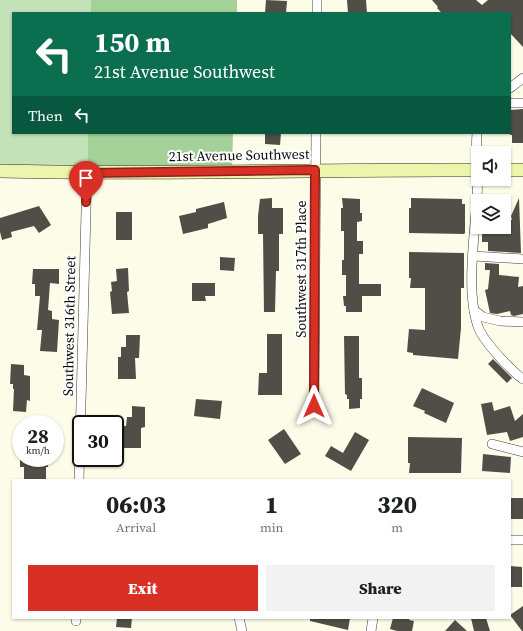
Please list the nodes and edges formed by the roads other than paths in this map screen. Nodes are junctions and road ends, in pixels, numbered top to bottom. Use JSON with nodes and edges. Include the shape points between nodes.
{"nodes":[{"id":1,"x":317,"y":0,"type":"edge"},
{"id":2,"x":317,"y":12,"type":"edge"},
{"id":3,"x":523,"y":78,"type":"edge"},
{"id":4,"x":511,"y":87,"type":"edge"},
{"id":5,"x":513,"y":103,"type":"dead end"},
{"id":6,"x":523,"y":103,"type":"edge"},
{"id":7,"x":316,"y":134,"type":"edge"},
{"id":8,"x":477,"y":134,"type":"edge"},
{"id":9,"x":477,"y":146,"type":"edge"},
{"id":10,"x":315,"y":170,"type":"junction"},
{"id":11,"x":471,"y":170,"type":"edge"},
{"id":12,"x":511,"y":170,"type":"edge"},
{"id":13,"x":523,"y":170,"type":"edge"},
{"id":14,"x":0,"y":171,"type":"edge"},
{"id":15,"x":87,"y":173,"type":"junction"},
{"id":16,"x":478,"y":186,"type":"edge"},
{"id":17,"x":473,"y":256,"type":"junction"},
{"id":18,"x":523,"y":259,"type":"edge"},
{"id":19,"x":474,"y":310,"type":"junction"},
{"id":20,"x":523,"y":322,"type":"edge"},
{"id":21,"x":523,"y":379,"type":"edge"},
{"id":22,"x":314,"y":406,"type":"dead end"},
{"id":23,"x":492,"y":444,"type":"dead end"},
{"id":24,"x":523,"y":452,"type":"edge"},
{"id":25,"x":80,"y":479,"type":"edge"},
{"id":26,"x":511,"y":540,"type":"edge"},
{"id":27,"x":523,"y":540,"type":"edge"},
{"id":28,"x":238,"y":619,"type":"edge"},
{"id":29,"x":374,"y":619,"type":"edge"},
{"id":30,"x":242,"y":631,"type":"edge"},
{"id":31,"x":371,"y":631,"type":"edge"}],
"edges":[{"from":1,"to":2,"type":"street"},
{"from":3,"to":4,"type":"street"},
{"from":5,"to":6,"type":"street"},
{"from":7,"to":10,"type":"street","name":"Southwest 317th Place"},
{"from":8,"to":9,"type":"street"},
{"from":10,"to":11,"type":"main road","name":"21st Avenue Southwest"},
{"from":10,"to":15,"type":"main road","name":"21st Avenue Southwest"},
{"from":10,"to":22,"type":"street","name":"Southwest 317th Place"},
{"from":12,"to":13,"type":"main road"},
{"from":14,"to":15,"type":"main road","name":"21st Avenue Southwest"},
{"from":15,"to":25,"type":"street","name":"Southwest 316th Street"},
{"from":16,"to":17,"type":"street"},
{"from":17,"to":18,"type":"street"},
{"from":17,"to":19,"type":"street"},
{"from":19,"to":20,"type":"street","via":[[484,317],[500,321]]},
{"from":19,"to":21,"type":"street","via":[[484,338]]},
{"from":23,"to":24,"type":"street"},
{"from":26,"to":27,"type":"street"},
{"from":28,"to":30,"type":"street"},
{"from":29,"to":31,"type":"street"}]}
